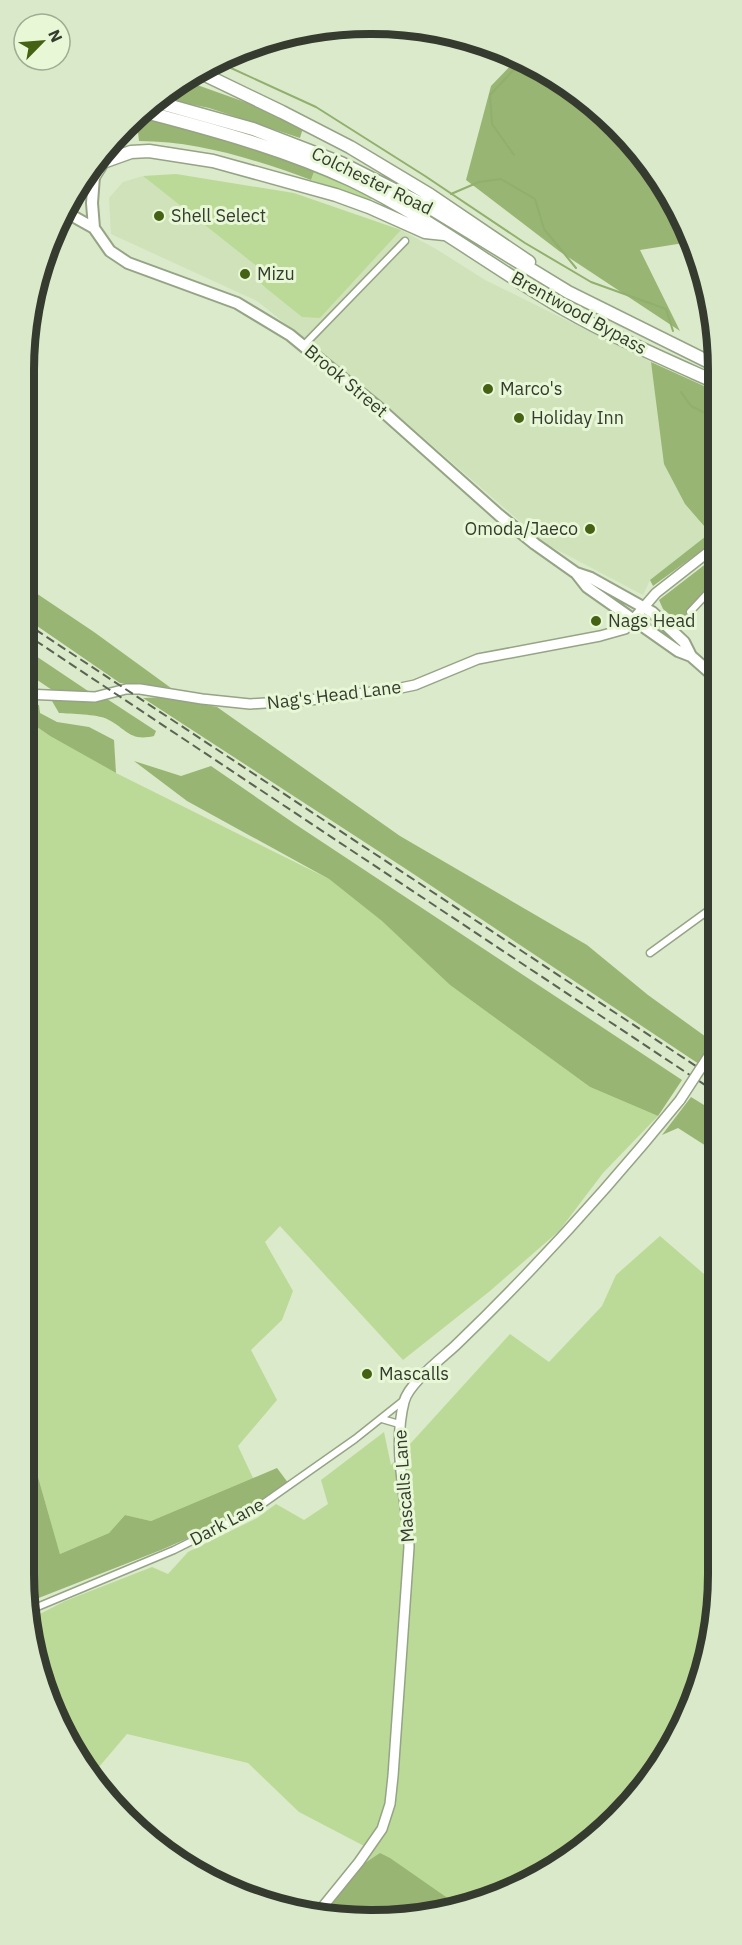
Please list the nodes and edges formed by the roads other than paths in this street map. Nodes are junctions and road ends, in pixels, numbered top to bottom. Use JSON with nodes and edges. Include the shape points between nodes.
{"nodes":[{"id":1,"x":208,"y":77,"type":"edge"},
{"id":2,"x":204,"y":80,"type":"edge"},
{"id":3,"x":224,"y":85,"type":"junction"},
{"id":4,"x":165,"y":105,"type":"edge"},
{"id":5,"x":154,"y":114,"type":"edge"},
{"id":6,"x":109,"y":160,"type":"edge"},
{"id":7,"x":94,"y":180,"type":"edge"},
{"id":8,"x":72,"y":216,"type":"edge"},
{"id":9,"x":94,"y":228,"type":"junction"},
{"id":10,"x":447,"y":234,"type":"junction"},
{"id":11,"x":405,"y":241,"type":"dead end"},
{"id":12,"x":568,"y":292,"type":"junction"},
{"id":13,"x":304,"y":345,"type":"junction"},
{"id":14,"x":708,"y":361,"type":"edge"},
{"id":15,"x":708,"y":379,"type":"edge"},
{"id":16,"x":708,"y":552,"type":"edge"},
{"id":17,"x":576,"y":573,"type":"junction"},
{"id":18,"x":708,"y":593,"type":"edge"},
{"id":19,"x":643,"y":607,"type":"junction"},
{"id":20,"x":690,"y":612,"type":"dead end"},
{"id":21,"x":633,"y":619,"type":"junction"},
{"id":22,"x":690,"y":656,"type":"junction"},
{"id":23,"x":708,"y":671,"type":"edge"},
{"id":24,"x":34,"y":694,"type":"edge"},
{"id":25,"x":708,"y":911,"type":"edge"},
{"id":26,"x":650,"y":953,"type":"dead end"},
{"id":27,"x":708,"y":1057,"type":"edge"},
{"id":28,"x":404,"y":1400,"type":"junction"},
{"id":29,"x":382,"y":1419,"type":"junction"},
{"id":30,"x":399,"y":1424,"type":"junction"},
{"id":31,"x":36,"y":1607,"type":"edge"},
{"id":32,"x":322,"y":1907,"type":"edge"}],
"edges":[{"from":1,"to":3,"type":"highway"},
{"from":2,"to":3,"type":"highway"},
{"from":3,"to":12,"type":"highway","via":[[312,127],[430,195],[521,255]]},
{"from":4,"to":12,"type":"highway","name":"Colchester Road","via":[[253,129],[341,163],[432,209]]},
{"from":5,"to":10,"type":"highway","name":"Colchester Road","via":[[242,138],[318,166],[374,192]]},
{"from":6,"to":10,"type":"highway","via":[[149,151],[213,161],[336,195],[425,232]]},
{"from":7,"to":9,"type":"main road"},
{"from":8,"to":9,"type":"main road","name":"Brook Street"},
{"from":9,"to":13,"type":"main road","name":"Brook Street","via":[[110,251],[128,263],[237,303]]},
{"from":10,"to":15,"type":"highway","name":"Brentwood Bypass","via":[[562,308]]},
{"from":11,"to":13,"type":"street"},
{"from":12,"to":14,"type":"highway","name":"Brentwood Bypass"},
{"from":13,"to":17,"type":"main road","name":"Brook Street","via":[[499,515]]},
{"from":16,"to":19,"type":"street","via":[[656,592]]},
{"from":17,"to":19,"type":"main road","name":"Brook Street"},
{"from":17,"to":21,"type":"main road","name":"Brook Street","via":[[587,587]]},
{"from":18,"to":20,"type":"street"},
{"from":19,"to":21,"type":"street"},
{"from":19,"to":22,"type":"main road","name":"Brook Street","via":[[684,642]]},
{"from":21,"to":22,"type":"main road","name":"Brook Street"},
{"from":21,"to":24,"type":"street","name":"Nag's Head Lane","via":[[618,631],[478,659],[415,685],[362,694],[250,704],[140,689],[94,697]]},
{"from":22,"to":23,"type":"main road","name":"Brook Street"},
{"from":25,"to":26,"type":"street"},
{"from":27,"to":28,"type":"street","name":"Mascalls Lane","bridge":true,"via":[[680,1100],[624,1167],[519,1283],[421,1378]]},
{"from":28,"to":29,"type":"street","name":"Dark Lane"},
{"from":28,"to":30,"type":"street","name":"Mascalls Lane"},
{"from":29,"to":30,"type":"street"},
{"from":29,"to":31,"type":"street","name":"Dark Lane","via":[[254,1510],[174,1550]]},
{"from":30,"to":32,"type":"street","name":"Mascalls Lane","via":[[409,1547],[390,1804],[382,1829]]}]}
